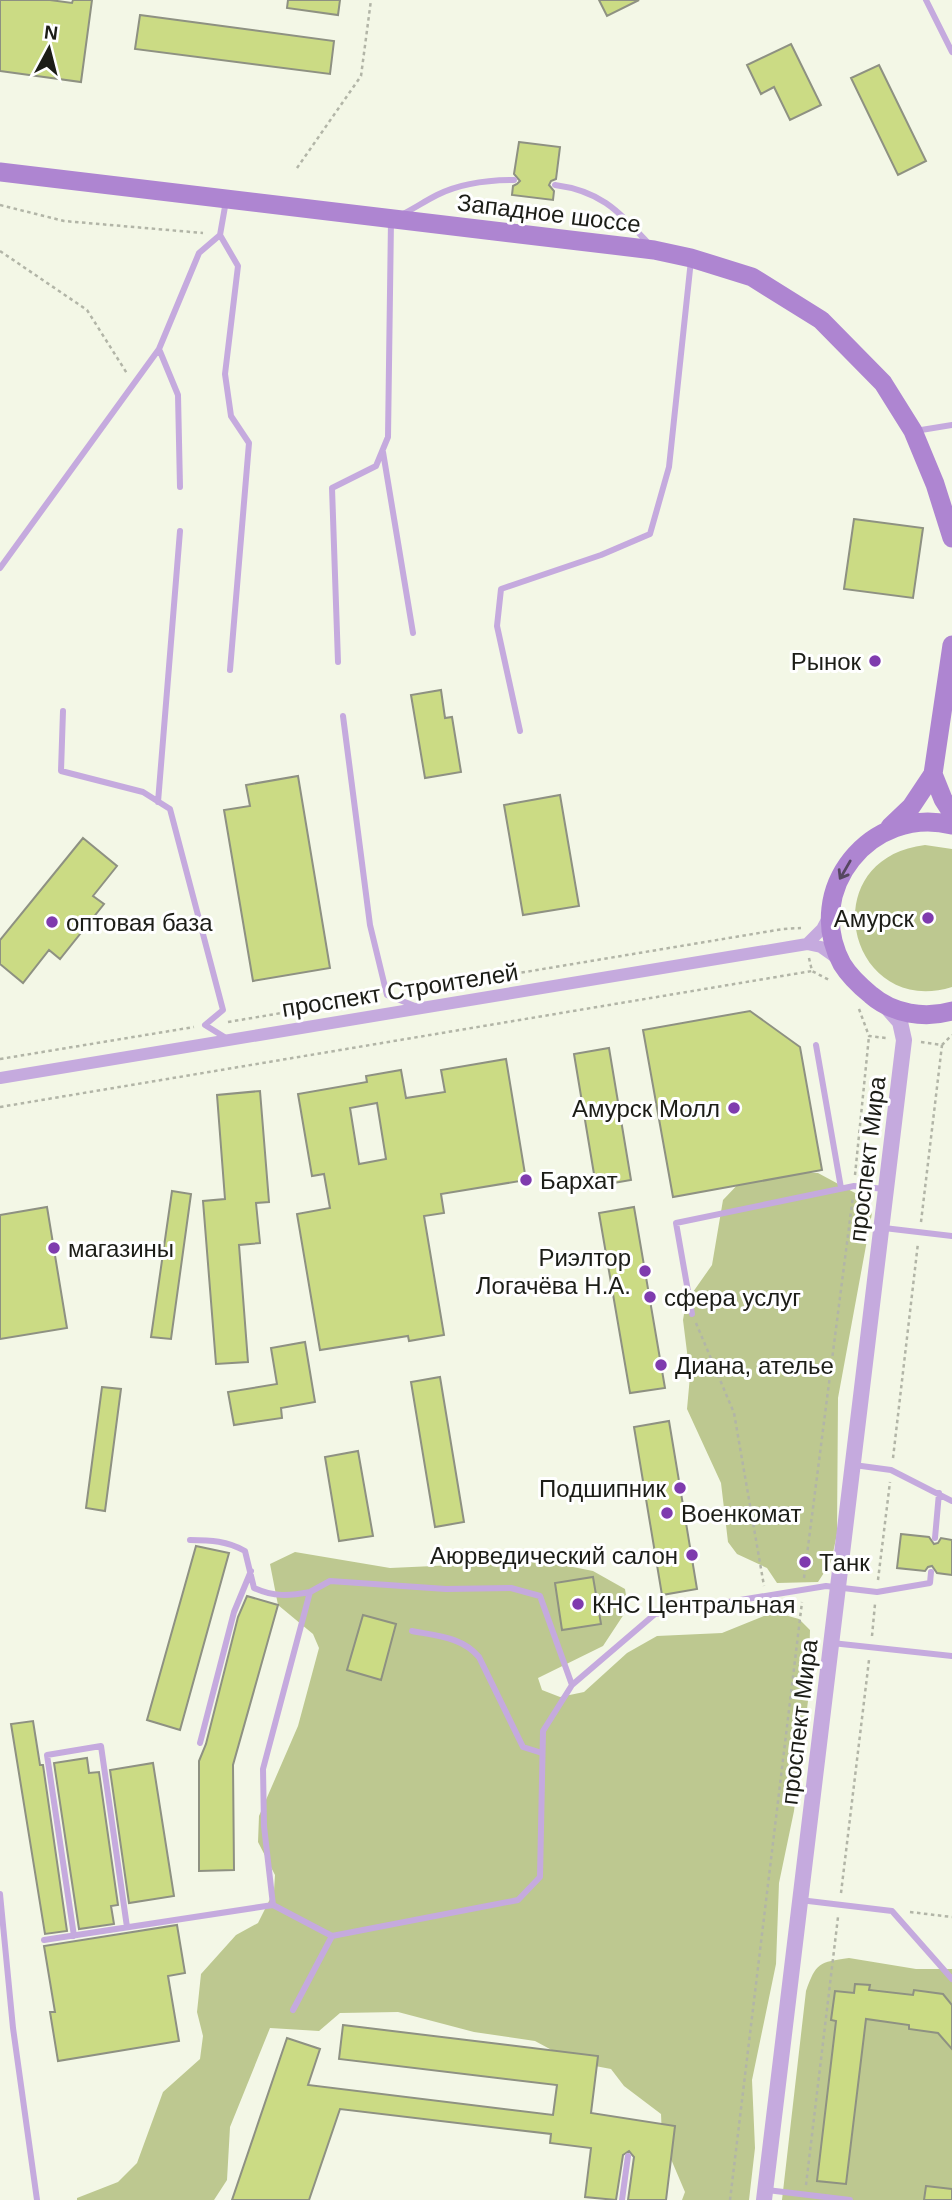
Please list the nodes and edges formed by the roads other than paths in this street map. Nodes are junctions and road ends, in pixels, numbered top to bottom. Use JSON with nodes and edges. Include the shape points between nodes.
{"nodes":[{"id":1,"x":926,"y":0,"type":"edge"},
{"id":2,"x":952,"y":52,"type":"edge"},
{"id":3,"x":0,"y":172,"type":"edge"},
{"id":4,"x":514,"y":180,"type":"dead end"},
{"id":5,"x":555,"y":185,"type":"dead end"},
{"id":6,"x":226,"y":199,"type":"junction"},
{"id":7,"x":391,"y":219,"type":"junction"},
{"id":8,"x":220,"y":235,"type":"junction"},
{"id":9,"x":654,"y":250,"type":"junction"},
{"id":10,"x":691,"y":258,"type":"junction"},
{"id":11,"x":159,"y":349,"type":"junction"},
{"id":12,"x":952,"y":425,"type":"edge"},
{"id":13,"x":913,"y":431,"type":"junction"},
{"id":14,"x":383,"y":450,"type":"junction"},
{"id":15,"x":180,"y":487,"type":"dead end"},
{"id":16,"x":180,"y":531,"type":"dead end"},
{"id":17,"x":952,"y":537,"type":"edge"},
{"id":18,"x":0,"y":568,"type":"edge"},
{"id":19,"x":413,"y":633,"type":"dead end"},
{"id":20,"x":952,"y":645,"type":"edge"},
{"id":21,"x":338,"y":662,"type":"dead end"},
{"id":22,"x":230,"y":670,"type":"dead end"},
{"id":23,"x":63,"y":711,"type":"dead end"},
{"id":24,"x":343,"y":716,"type":"dead end"},
{"id":25,"x":520,"y":731,"type":"dead end"},
{"id":26,"x":933,"y":774,"type":"junction"},
{"id":27,"x":158,"y":802,"type":"junction"},
{"id":28,"x":952,"y":813,"type":"edge"},
{"id":29,"x":952,"y":825,"type":"edge"},
{"id":30,"x":874,"y":837,"type":"junction"},
{"id":31,"x":831,"y":912,"type":"junction"},
{"id":32,"x":807,"y":944,"type":"junction"},
{"id":33,"x":842,"y":964,"type":"junction"},
{"id":34,"x":879,"y":1002,"type":"junction"},
{"id":35,"x":420,"y":1008,"type":"junction"},
{"id":36,"x":952,"y":1011,"type":"edge"},
{"id":37,"x":930,"y":1015,"type":"junction"},
{"id":38,"x":228,"y":1040,"type":"junction"},
{"id":39,"x":904,"y":1040,"type":"junction"},
{"id":40,"x":816,"y":1045,"type":"dead end"},
{"id":41,"x":0,"y":1078,"type":"edge"},
{"id":42,"x":841,"y":1188,"type":"junction"},
{"id":43,"x":886,"y":1189,"type":"junction"},
{"id":44,"x":882,"y":1227,"type":"junction"},
{"id":45,"x":952,"y":1236,"type":"edge"},
{"id":46,"x":692,"y":1314,"type":"road end"},
{"id":47,"x":853,"y":1465,"type":"junction"},
{"id":48,"x":939,"y":1493,"type":"junction"},
{"id":49,"x":952,"y":1501,"type":"edge"},
{"id":50,"x":935,"y":1538,"type":"dead end"},
{"id":51,"x":190,"y":1540,"type":"dead end"},
{"id":52,"x":251,"y":1571,"type":"junction"},
{"id":53,"x":931,"y":1572,"type":"dead end"},
{"id":54,"x":838,"y":1588,"type":"junction"},
{"id":55,"x":310,"y":1592,"type":"junction"},
{"id":56,"x":412,"y":1631,"type":"dead end"},
{"id":57,"x":831,"y":1643,"type":"junction"},
{"id":58,"x":952,"y":1656,"type":"edge"},
{"id":59,"x":572,"y":1685,"type":"junction"},
{"id":60,"x":200,"y":1743,"type":"dead end"},
{"id":61,"x":542,"y":1753,"type":"junction"},
{"id":62,"x":0,"y":1894,"type":"edge"},
{"id":63,"x":800,"y":1900,"type":"junction"},
{"id":64,"x":273,"y":1905,"type":"junction"},
{"id":65,"x":127,"y":1927,"type":"junction"},
{"id":66,"x":74,"y":1936,"type":"junction"},
{"id":67,"x":332,"y":1936,"type":"junction"},
{"id":68,"x":44,"y":1940,"type":"dead end"},
{"id":69,"x":952,"y":1979,"type":"edge"},
{"id":70,"x":293,"y":2010,"type":"dead end"},
{"id":71,"x":628,"y":2156,"type":"dead end"},
{"id":72,"x":764,"y":2195,"type":"edge"},
{"id":73,"x":37,"y":2200,"type":"edge"},
{"id":74,"x":622,"y":2200,"type":"edge"},
{"id":75,"x":850,"y":2200,"type":"edge"}],
"edges":[{"from":1,"to":2,"type":"lane"},
{"from":3,"to":6,"type":"main road","name":"Западное шоссе"},
{"from":4,"to":7,"type":"lane","via":[[460,186]]},
{"from":5,"to":9,"type":"lane","via":[[579,188],[617,210]]},
{"from":6,"to":7,"type":"main road","name":"Западное шоссе"},
{"from":6,"to":8,"type":"lane"},
{"from":7,"to":9,"type":"main road","name":"Западное шоссе"},
{"from":7,"to":14,"type":"lane","via":[[388,437]]},
{"from":8,"to":11,"type":"lane","via":[[199,253]]},
{"from":8,"to":22,"type":"lane","via":[[237,266],[225,374],[231,416],[249,443]]},
{"from":9,"to":10,"type":"main road","name":"Западное шоссе"},
{"from":10,"to":13,"type":"main road","name":"Западное шоссе","via":[[752,277],[821,320],[883,383]]},
{"from":10,"to":25,"type":"lane","via":[[669,467],[650,534],[501,589],[497,626]]},
{"from":11,"to":15,"type":"lane","via":[[178,395]]},
{"from":11,"to":18,"type":"lane"},
{"from":12,"to":13,"type":"lane"},
{"from":13,"to":17,"type":"main road","name":"Западное шоссе"},
{"from":14,"to":19,"type":"lane"},
{"from":14,"to":21,"type":"lane","via":[[376,466],[332,488]]},
{"from":16,"to":27,"type":"lane"},
{"from":20,"to":26,"type":"main road"},
{"from":23,"to":27,"type":"lane","via":[[61,771],[143,792]]},
{"from":24,"to":35,"type":"lane","via":[[370,925],[387,995]]},
{"from":26,"to":28,"type":"main road"},
{"from":26,"to":30,"type":"main road","via":[[911,807]]},
{"from":27,"to":38,"type":"lane","via":[[170,809],[223,1010],[205,1025]]},
{"from":29,"to":30,"type":"main road","via":[[907,824]]},
{"from":30,"to":31,"type":"main road","one_way":true,"via":[[849,862]]},
{"from":31,"to":32,"type":"street"},
{"from":31,"to":33,"type":"main road","via":[[831,930]]},
{"from":32,"to":33,"type":"street","via":[[828,950]]},
{"from":32,"to":35,"type":"street","name":"проспект Строителей"},
{"from":33,"to":34,"type":"main road"},
{"from":34,"to":37,"type":"main road"},
{"from":34,"to":39,"type":"street","via":[[895,1013]]},
{"from":35,"to":38,"type":"street","name":"проспект Строителей"},
{"from":36,"to":37,"type":"main road"},
{"from":37,"to":39,"type":"street","via":[[916,1022]]},
{"from":38,"to":41,"type":"street","name":"проспект Строителей"},
{"from":39,"to":43,"type":"street","name":"проспект Мира"},
{"from":40,"to":42,"type":"lane"},
{"from":42,"to":43,"type":"lane"},
{"from":42,"to":46,"type":"lane","via":[[676,1223]]},
{"from":43,"to":44,"type":"street","name":"проспект Мира"},
{"from":44,"to":45,"type":"lane"},
{"from":44,"to":47,"type":"street","name":"проспект Мира"},
{"from":47,"to":48,"type":"lane","via":[[891,1470]]},
{"from":47,"to":54,"type":"street","name":"проспект Мира"},
{"from":48,"to":49,"type":"lane"},
{"from":48,"to":50,"type":"lane"},
{"from":51,"to":52,"type":"lane","via":[[233,1544],[245,1551]]},
{"from":52,"to":55,"type":"lane","via":[[254,1588],[268,1594],[284,1597]]},
{"from":52,"to":60,"type":"lane","via":[[234,1612]]},
{"from":53,"to":54,"type":"lane","via":[[930,1583],[877,1592]]},
{"from":54,"to":57,"type":"street","name":"проспект Мира"},
{"from":54,"to":59,"type":"lane","via":[[826,1586],[655,1614]]},
{"from":55,"to":59,"type":"lane","via":[[330,1581],[446,1589],[512,1588],[540,1596]]},
{"from":55,"to":64,"type":"lane","via":[[263,1769]]},
{"from":56,"to":61,"type":"lane","via":[[455,1639],[471,1647],[523,1746]]},
{"from":57,"to":58,"type":"lane"},
{"from":57,"to":63,"type":"street","name":"проспект Мира"},
{"from":59,"to":61,"type":"lane","via":[[543,1731]]},
{"from":61,"to":67,"type":"lane","via":[[540,1877],[517,1900]]},
{"from":62,"to":73,"type":"lane"},
{"from":63,"to":69,"type":"lane","via":[[892,1910]]},
{"from":63,"to":72,"type":"street","name":"проспект Мира"},
{"from":64,"to":65,"type":"lane"},
{"from":64,"to":67,"type":"lane"},
{"from":65,"to":66,"type":"lane"},
{"from":65,"to":66,"type":"lane","via":[[101,1746],[47,1755]]},
{"from":66,"to":68,"type":"lane"},
{"from":67,"to":70,"type":"lane"},
{"from":71,"to":74,"type":"lane"},
{"from":72,"to":75,"type":"lane"}]}
